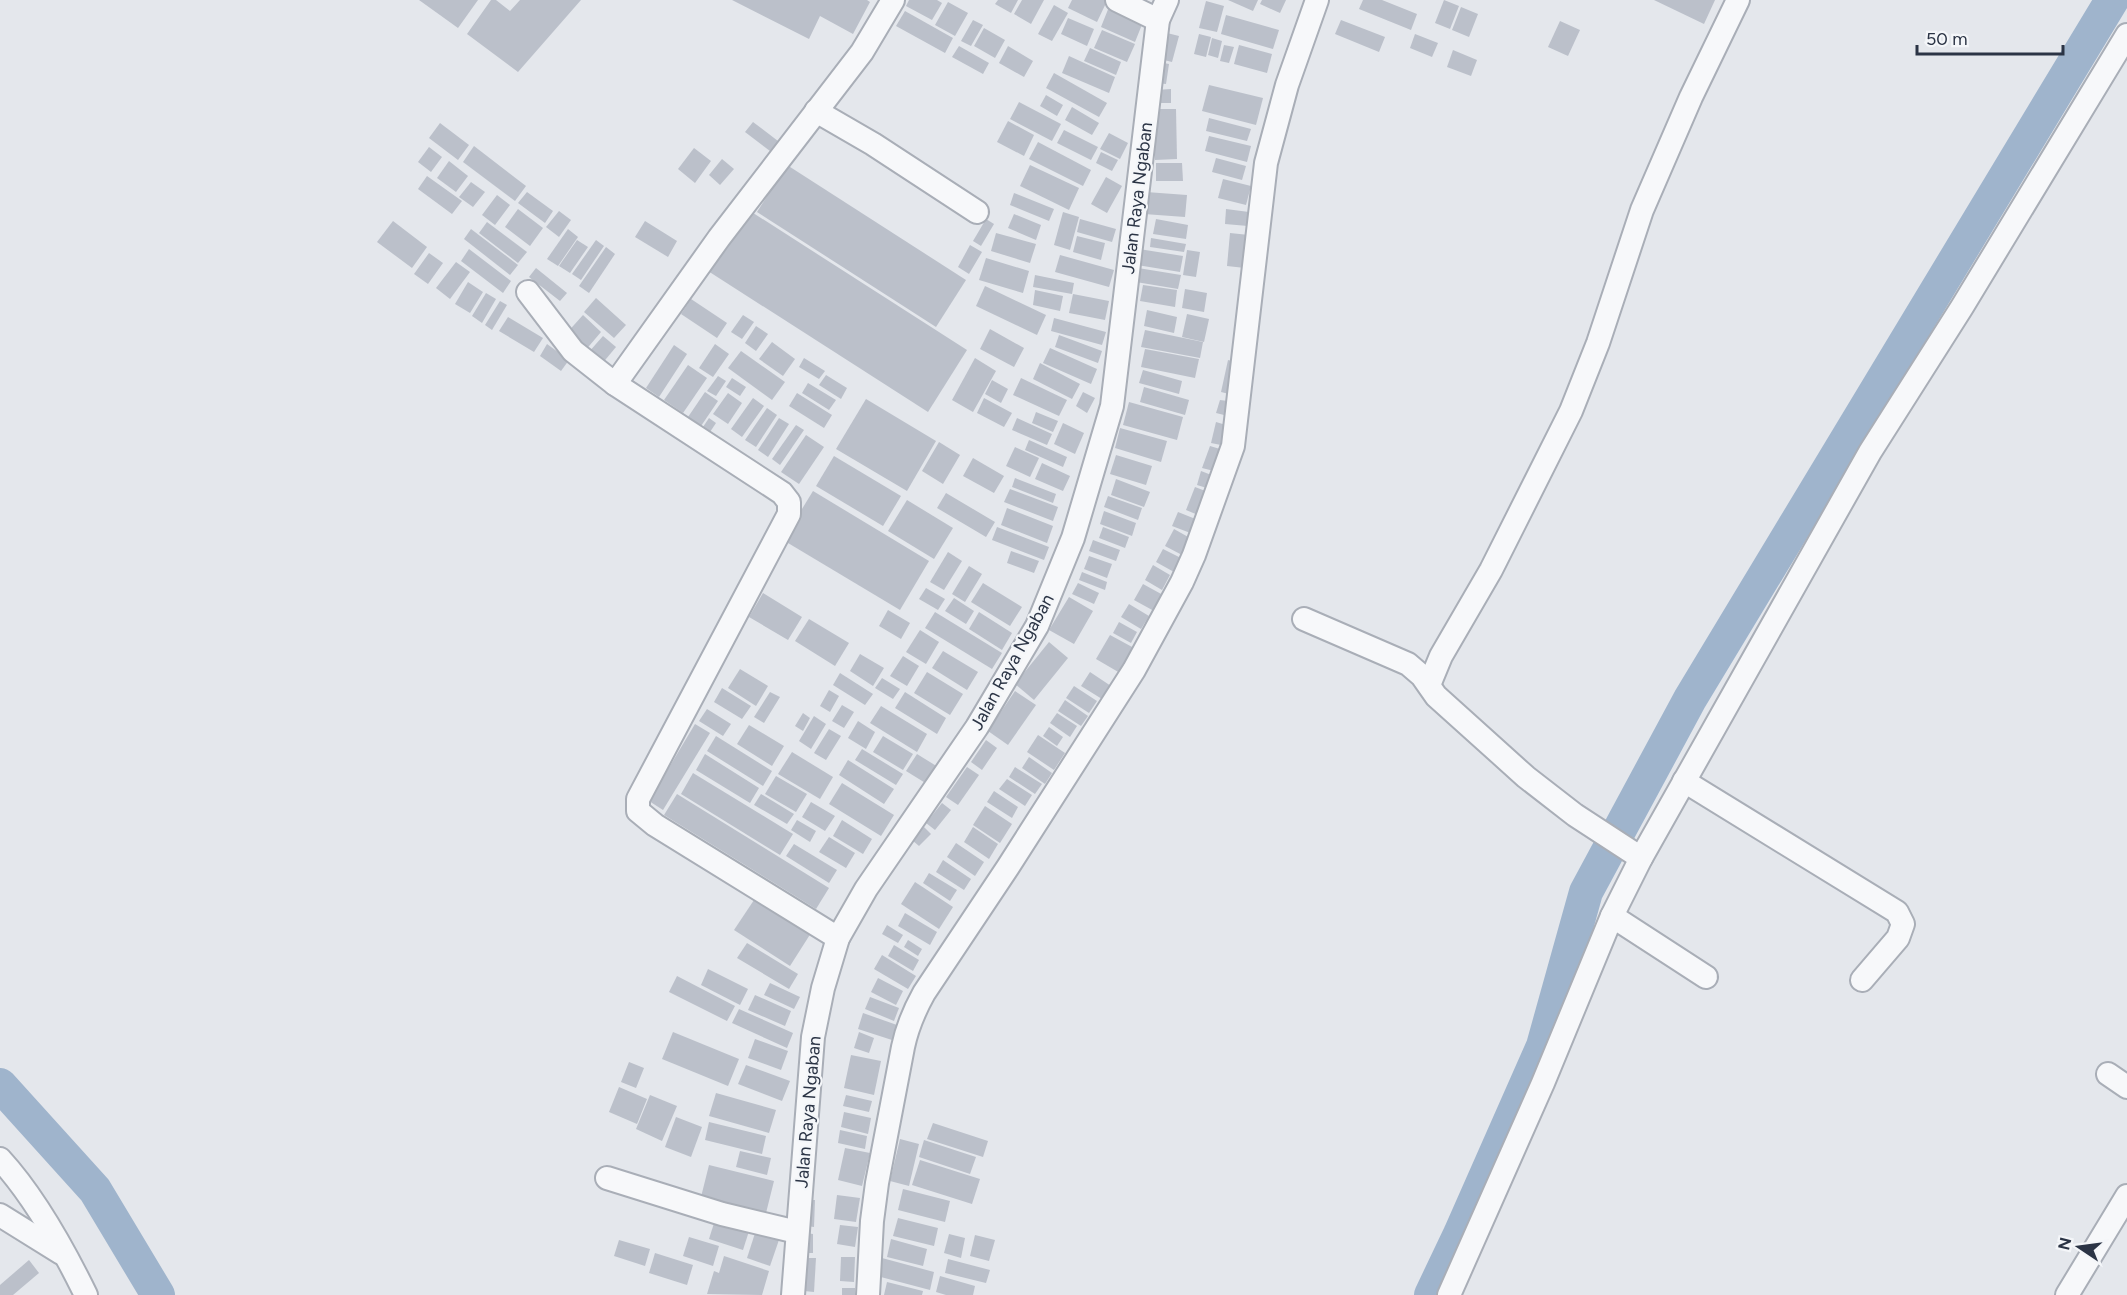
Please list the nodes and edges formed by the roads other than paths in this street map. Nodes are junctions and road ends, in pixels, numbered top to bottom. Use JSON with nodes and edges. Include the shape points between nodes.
{"nodes":[{"id":1,"x":893,"y":0,"type":"edge"},
{"id":2,"x":1117,"y":0,"type":"edge"},
{"id":3,"x":1317,"y":0,"type":"edge"},
{"id":4,"x":1738,"y":0,"type":"edge"},
{"id":5,"x":1162,"y":10,"type":"edge"},
{"id":6,"x":2127,"y":35,"type":"edge"},
{"id":7,"x":816,"y":111,"type":"junction"},
{"id":8,"x":977,"y":212,"type":"dead end"},
{"id":9,"x":528,"y":292,"type":"dead end"},
{"id":10,"x":615,"y":384,"type":"junction"},
{"id":11,"x":1304,"y":618,"type":"dead end"},
{"id":12,"x":1429,"y":685,"type":"junction"},
{"id":13,"x":1684,"y":781,"type":"junction"},
{"id":14,"x":1641,"y":858,"type":"junction"},
{"id":15,"x":1612,"y":916,"type":"junction"},
{"id":16,"x":838,"y":938,"type":"junction"},
{"id":17,"x":1706,"y":977,"type":"dead end"},
{"id":18,"x":1862,"y":980,"type":"dead end"},
{"id":19,"x":2108,"y":1074,"type":"dead end"},
{"id":20,"x":2127,"y":1087,"type":"edge"},
{"id":21,"x":0,"y":1159,"type":"edge"},
{"id":22,"x":608,"y":1178,"type":"dead end"},
{"id":23,"x":2127,"y":1196,"type":"edge"},
{"id":24,"x":0,"y":1215,"type":"edge"},
{"id":25,"x":797,"y":1232,"type":"junction"},
{"id":26,"x":67,"y":1257,"type":"junction"},
{"id":27,"x":86,"y":1295,"type":"edge"},
{"id":28,"x":793,"y":1295,"type":"edge"},
{"id":29,"x":868,"y":1295,"type":"edge"},
{"id":30,"x":1449,"y":1295,"type":"edge"},
{"id":31,"x":2067,"y":1295,"type":"edge"}],
"edges":[{"from":1,"to":7,"type":"street","via":[[862,52]]},
{"from":2,"to":5,"type":"street"},
{"from":3,"to":29,"type":"street","via":[[1266,163],[1233,446],[1186,573],[1134,670],[915,1010],[903,1047],[877,1183]]},
{"from":4,"to":12,"type":"street","via":[[1642,210],[1571,411]]},
{"from":5,"to":16,"type":"street","name":"Jalan Raya Ngaban","via":[[1112,406],[1073,538],[1037,626],[1007,678]]},
{"from":6,"to":13,"type":"street","via":[[1870,452]]},
{"from":7,"to":8,"type":"street"},
{"from":7,"to":10,"type":"street"},
{"from":9,"to":10,"type":"street","via":[[573,351]]},
{"from":10,"to":16,"type":"street","via":[[789,502],[789,514],[638,799],[638,811]]},
{"from":11,"to":12,"type":"street","via":[[1408,664]]},
{"from":12,"to":14,"type":"street","via":[[1436,696],[1526,777]]},
{"from":13,"to":14,"type":"street"},
{"from":13,"to":18,"type":"street","via":[[1897,912],[1903,924],[1898,938]]},
{"from":14,"to":15,"type":"street"},
{"from":15,"to":17,"type":"street"},
{"from":15,"to":30,"type":"street"},
{"from":16,"to":25,"type":"street","name":"Jalan Raya Ngaban","via":[[813,1037]]},
{"from":19,"to":20,"type":"street"},
{"from":21,"to":26,"type":"street"},
{"from":22,"to":25,"type":"street","via":[[722,1214]]},
{"from":23,"to":31,"type":"street"},
{"from":24,"to":26,"type":"street"},
{"from":25,"to":28,"type":"street","name":"Jalan Raya Ngaban"},
{"from":26,"to":27,"type":"street"}]}
